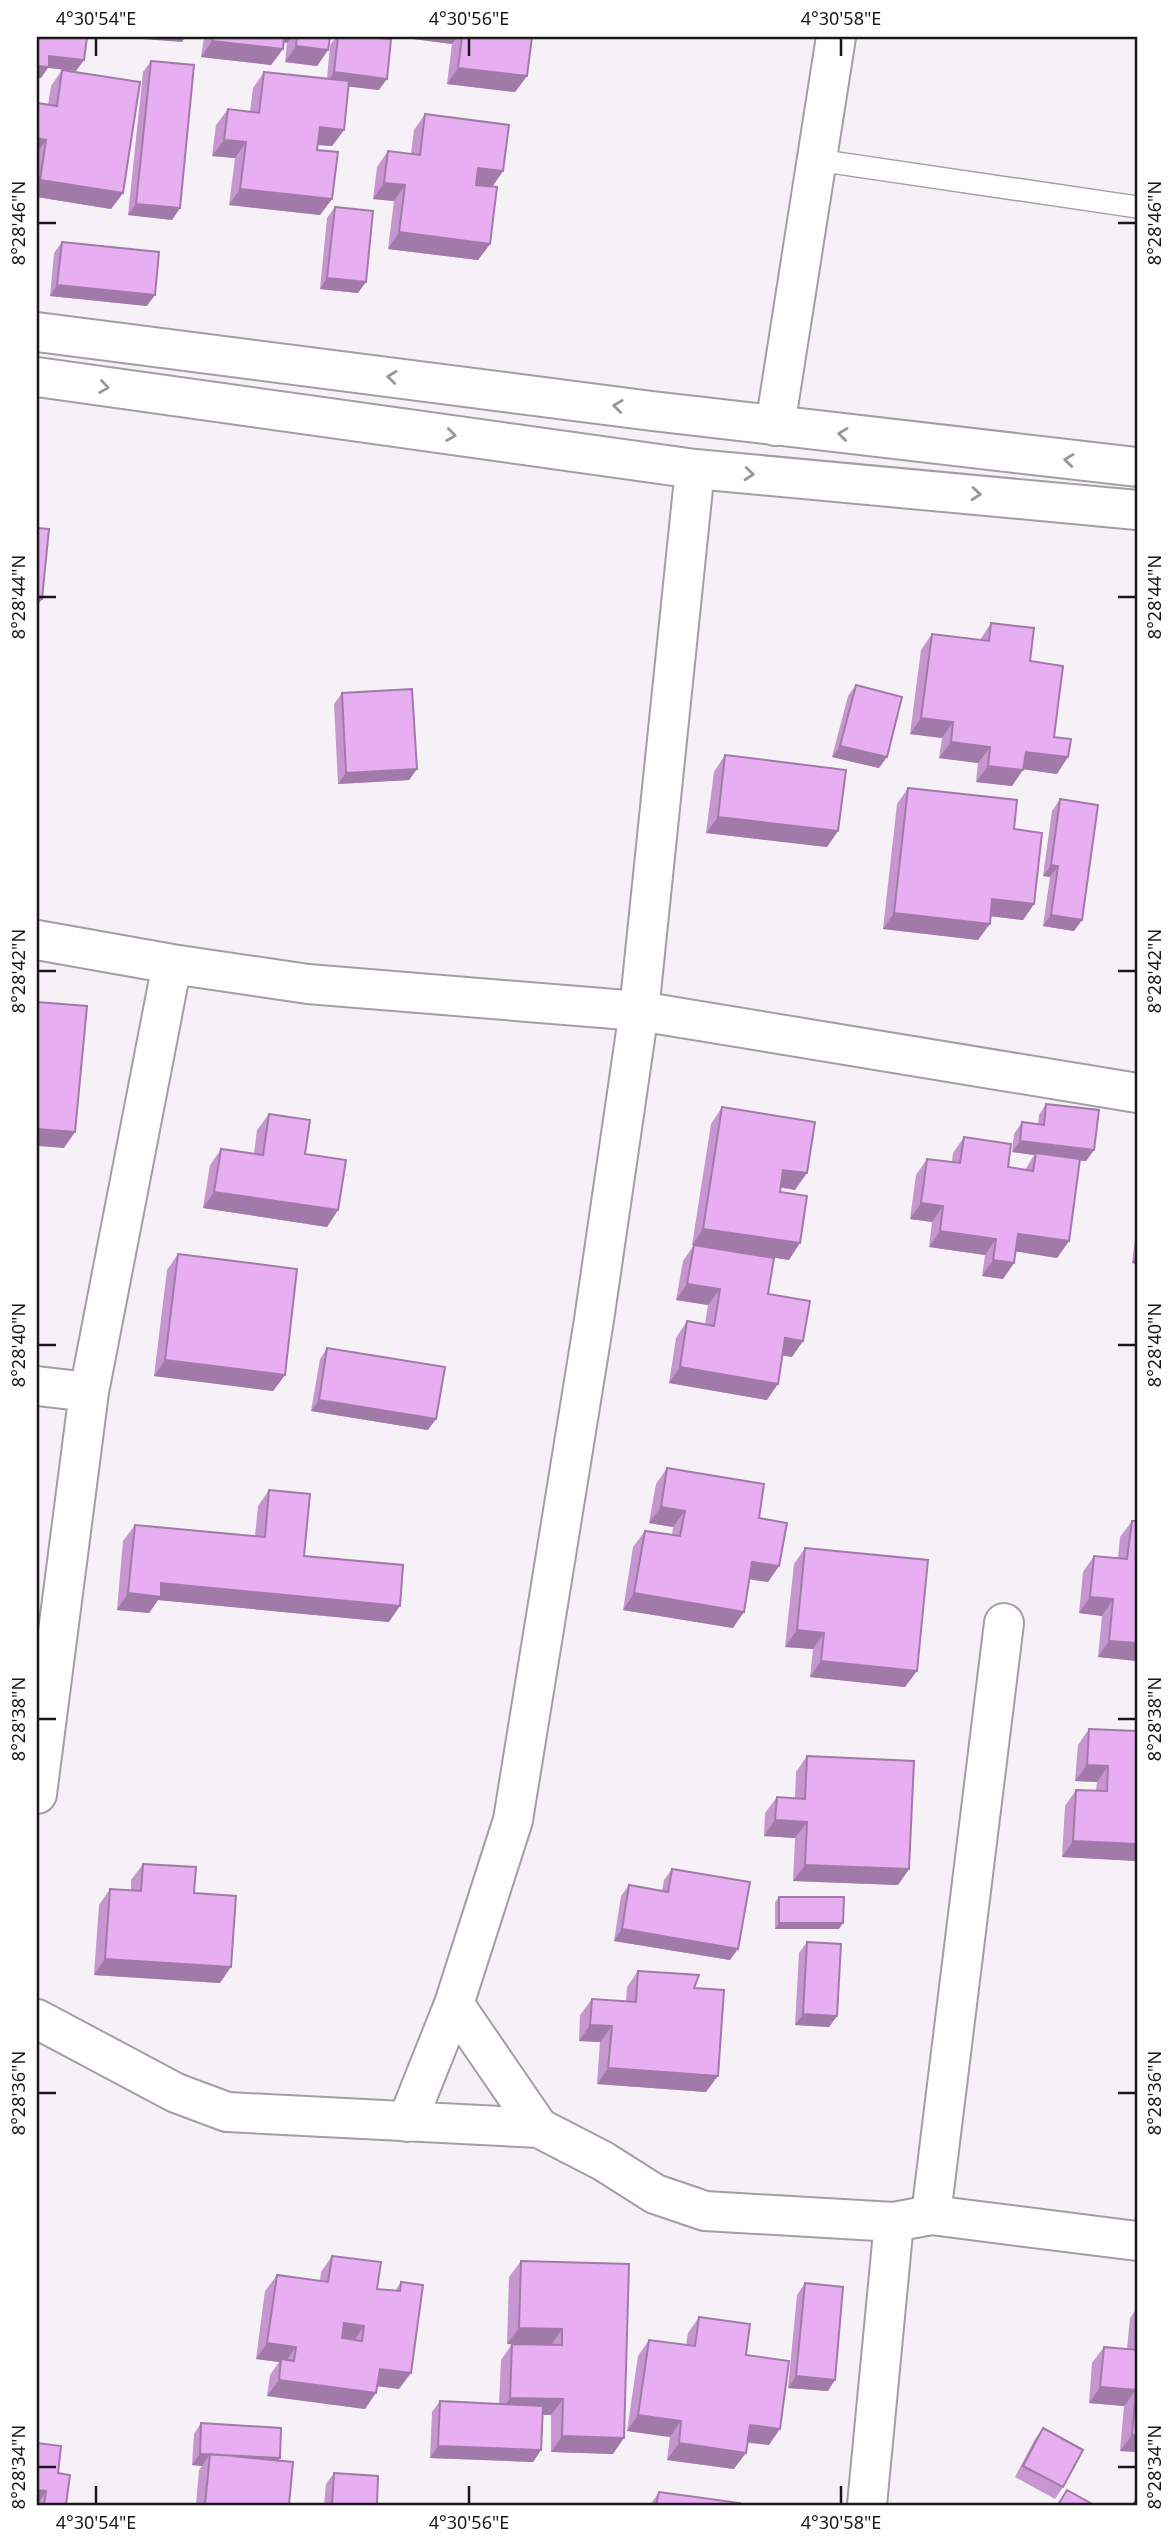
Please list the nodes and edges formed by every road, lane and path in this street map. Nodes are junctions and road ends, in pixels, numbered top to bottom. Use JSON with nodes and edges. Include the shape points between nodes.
{"nodes":[{"id":1,"x":836,"y":37,"type":"edge"},
{"id":2,"x":817,"y":160,"type":"junction"},
{"id":3,"x":1137,"y":207,"type":"edge"},
{"id":4,"x":37,"y":332,"type":"edge"},
{"id":5,"x":37,"y":377,"type":"edge"},
{"id":6,"x":775,"y":426,"type":"junction"},
{"id":7,"x":1137,"y":467,"type":"edge"},
{"id":8,"x":695,"y":469,"type":"junction"},
{"id":9,"x":1137,"y":510,"type":"edge"},
{"id":10,"x":37,"y":940,"type":"edge"},
{"id":11,"x":172,"y":964,"type":"junction"},
{"id":12,"x":639,"y":1011,"type":"junction"},
{"id":13,"x":1137,"y":1093,"type":"edge"},
{"id":14,"x":37,"y":1386,"type":"edge"},
{"id":15,"x":89,"y":1392,"type":"junction"},
{"id":16,"x":1004,"y":1623,"type":"dead end"},
{"id":17,"x":37,"y":1794,"type":"edge"},
{"id":18,"x":454,"y":2004,"type":"junction"},
{"id":19,"x":37,"y":2019,"type":"edge"},
{"id":20,"x":407,"y":2122,"type":"junction"},
{"id":21,"x":539,"y":2129,"type":"junction"},
{"id":22,"x":931,"y":2215,"type":"junction"},
{"id":23,"x":894,"y":2222,"type":"junction"},
{"id":24,"x":1137,"y":2241,"type":"edge"},
{"id":25,"x":867,"y":2505,"type":"edge"}],
"edges":[{"from":1,"to":2,"type":"street"},
{"from":2,"to":3,"type":"lane"},
{"from":2,"to":6,"type":"street"},
{"from":6,"to":4,"type":"street","one_way":true},
{"from":5,"to":8,"type":"street","one_way":true},
{"from":7,"to":6,"type":"street","one_way":true},
{"from":8,"to":9,"type":"street","one_way":true},
{"from":8,"to":12,"type":"street"},
{"from":10,"to":11,"type":"street"},
{"from":11,"to":12,"type":"street","via":[[308,984]]},
{"from":11,"to":15,"type":"street"},
{"from":12,"to":13,"type":"street"},
{"from":12,"to":18,"type":"street","via":[[513,1820]]},
{"from":14,"to":15,"type":"street"},
{"from":15,"to":17,"type":"street"},
{"from":16,"to":22,"type":"street"},
{"from":18,"to":20,"type":"street"},
{"from":18,"to":21,"type":"street"},
{"from":19,"to":20,"type":"street","via":[[176,2094],[227,2112]]},
{"from":20,"to":21,"type":"street"},
{"from":21,"to":23,"type":"street","via":[[655,2194],[705,2211]]},
{"from":22,"to":23,"type":"street"},
{"from":22,"to":24,"type":"street"},
{"from":23,"to":25,"type":"street"}]}
